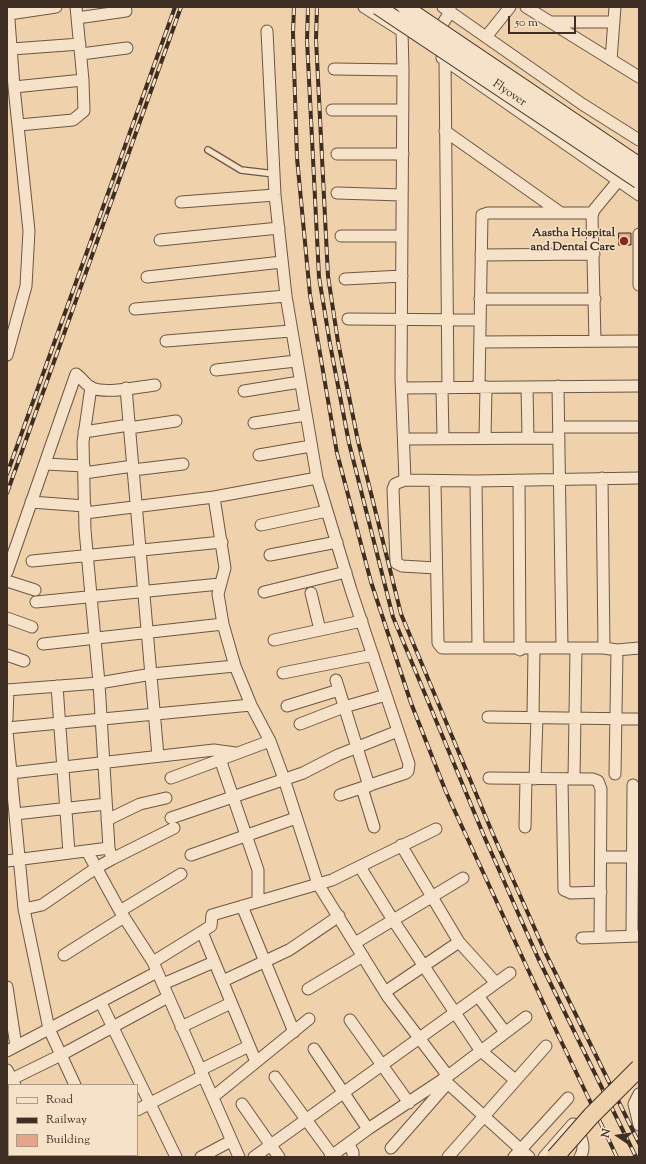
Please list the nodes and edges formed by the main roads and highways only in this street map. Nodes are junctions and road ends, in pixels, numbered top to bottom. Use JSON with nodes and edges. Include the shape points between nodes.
{"nodes":[{"id":1,"x":378,"y":7,"type":"edge"},
{"id":2,"x":405,"y":7,"type":"edge"},
{"id":3,"x":639,"y":165,"type":"edge"},
{"id":4,"x":639,"y":181,"type":"edge"},
{"id":5,"x":639,"y":1068,"type":"edge"},
{"id":6,"x":639,"y":1090,"type":"edge"},
{"id":7,"x":555,"y":1157,"type":"edge"},
{"id":8,"x":567,"y":1157,"type":"edge"}],
"edges":[{"from":1,"to":4,"type":"main road","name":"Flyover","bridge":true},
{"from":2,"to":3,"type":"main road","name":"Flyover","bridge":true},
{"from":5,"to":7,"type":"main road","bridge":true},
{"from":6,"to":8,"type":"main road"}]}
